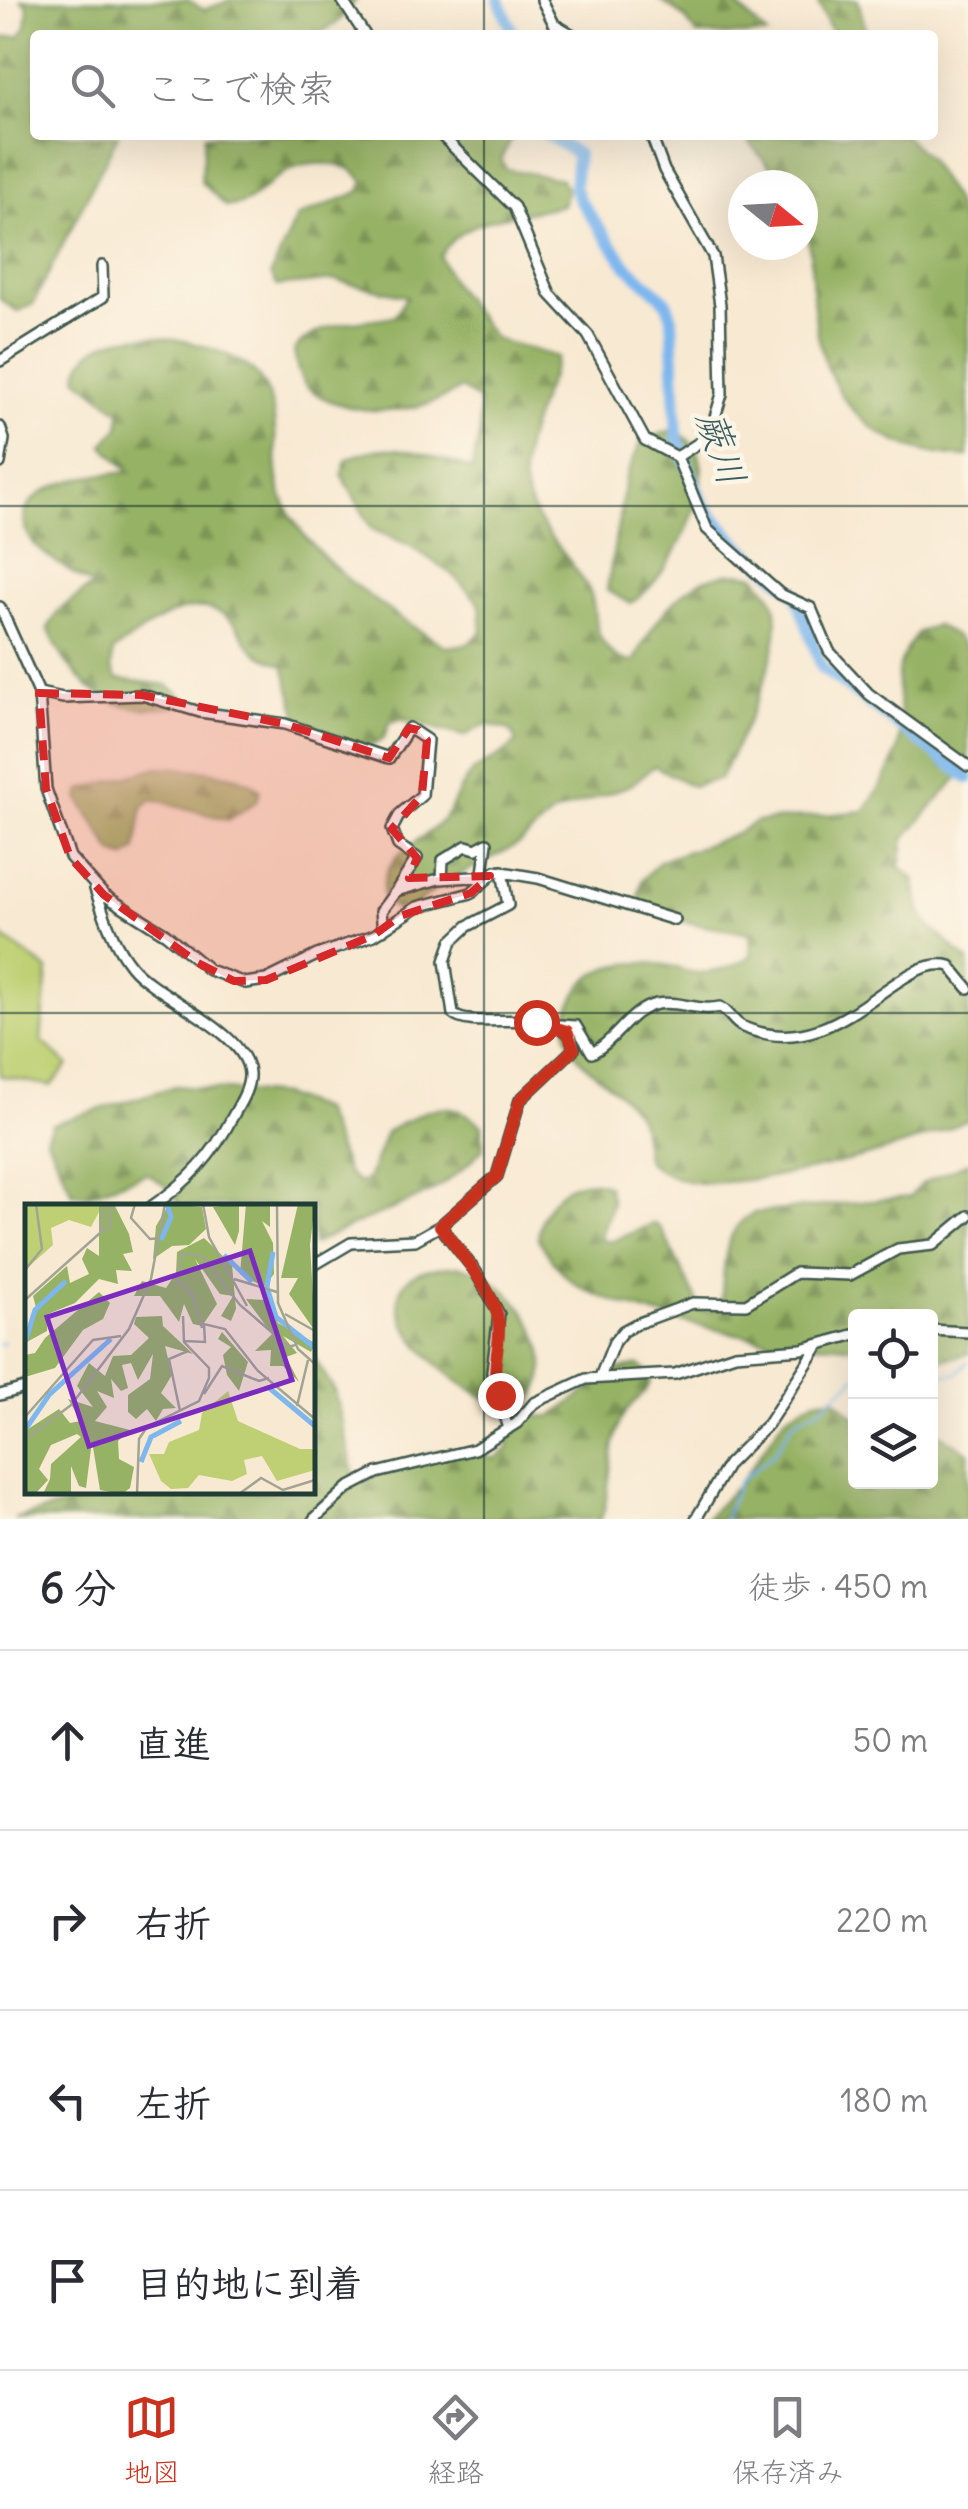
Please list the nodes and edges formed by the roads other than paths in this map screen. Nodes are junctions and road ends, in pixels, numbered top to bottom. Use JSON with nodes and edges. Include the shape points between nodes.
{"nodes":[{"id":1,"x":342,"y":0,"type":"edge"},
{"id":2,"x":542,"y":0,"type":"edge"},
{"id":3,"x":362,"y":30,"type":"edge"},
{"id":4,"x":564,"y":30,"type":"edge"},
{"id":5,"x":446,"y":140,"type":"edge"},
{"id":6,"x":654,"y":140,"type":"edge"},
{"id":7,"x":102,"y":266,"type":"dead end"},
{"id":8,"x":0,"y":361,"type":"edge"},
{"id":9,"x":0,"y":427,"type":"edge"},
{"id":10,"x":677,"y":457,"type":"junction"},
{"id":11,"x":0,"y":463,"type":"edge"},
{"id":12,"x":0,"y":607,"type":"edge"},
{"id":13,"x":39,"y":693,"type":"junction"},
{"id":14,"x":968,"y":766,"type":"edge"},
{"id":15,"x":502,"y":871,"type":"junction"},
{"id":16,"x":487,"y":874,"type":"junction"},
{"id":17,"x":442,"y":879,"type":"junction"},
{"id":18,"x":94,"y":886,"type":"junction"},
{"id":19,"x":396,"y":890,"type":"junction"},
{"id":20,"x":675,"y":920,"type":"dead end"},
{"id":21,"x":383,"y":930,"type":"junction"},
{"id":22,"x":968,"y":988,"type":"edge"},
{"id":23,"x":552,"y":1025,"type":"junction"},
{"id":24,"x":155,"y":1204,"type":"edge"},
{"id":25,"x":968,"y":1216,"type":"edge"},
{"id":26,"x":440,"y":1226,"type":"junction"},
{"id":27,"x":315,"y":1264,"type":"edge"},
{"id":28,"x":938,"y":1330,"type":"edge"},
{"id":29,"x":968,"y":1332,"type":"edge"},
{"id":30,"x":848,"y":1334,"type":"edge"},
{"id":31,"x":819,"y":1344,"type":"junction"},
{"id":32,"x":600,"y":1377,"type":"junction"},
{"id":33,"x":25,"y":1388,"type":"edge"},
{"id":34,"x":0,"y":1395,"type":"edge"},
{"id":35,"x":508,"y":1429,"type":"junction"},
{"id":36,"x":314,"y":1519,"type":"edge"},
{"id":37,"x":696,"y":1519,"type":"edge"}],
"edges":[{"from":1,"to":3,"type":"street"},
{"from":2,"to":4,"type":"street"},
{"from":5,"to":10,"type":"street","via":[[514,208],[550,294],[588,335],[645,440]]},
{"from":6,"to":10,"type":"street","via":[[716,268],[722,394],[712,424]]},
{"from":7,"to":8,"type":"street","via":[[103,297]]},
{"from":9,"to":11,"type":"street"},
{"from":10,"to":14,"type":"street","via":[[707,529],[780,594],[811,608],[829,652],[869,694]]},
{"from":12,"to":13,"type":"street"},
{"from":13,"to":18,"type":"street","via":[[51,809],[70,857]]},
{"from":13,"to":19,"type":"street","via":[[142,695],[200,712],[285,724],[389,758],[409,728],[418,730],[426,740],[422,795],[392,829],[398,844],[418,858]]},
{"from":15,"to":16,"type":"street"},
{"from":15,"to":20,"type":"street"},
{"from":15,"to":23,"type":"street","via":[[510,900],[504,911],[468,926],[448,951],[450,1008],[466,1021],[516,1018]]},
{"from":16,"to":17,"type":"street"},
{"from":16,"to":17,"type":"street","via":[[488,843],[443,860]]},
{"from":16,"to":21,"type":"street","via":[[471,894],[417,907]]},
{"from":17,"to":19,"type":"street"},
{"from":18,"to":21,"type":"street","via":[[198,963],[245,983]]},
{"from":18,"to":24,"type":"street","via":[[132,967],[226,1038],[249,1072],[221,1140],[183,1186]]},
{"from":19,"to":21,"type":"street","via":[[380,910]]},
{"from":22,"to":23,"type":"street","via":[[950,966],[933,963],[855,1015],[790,1037],[738,1025],[720,1008],[700,1012],[667,1004],[643,1009],[592,1052],[576,1026]]},
{"from":23,"to":26,"type":"street","via":[[572,1035],[574,1049],[520,1100],[497,1176]]},
{"from":25,"to":32,"type":"street","via":[[933,1246],[898,1249],[850,1276],[796,1273],[746,1304],[693,1302],[636,1324],[614,1342]]},
{"from":26,"to":27,"type":"street","via":[[415,1240],[351,1243]]},
{"from":26,"to":35,"type":"street","via":[[498,1314],[492,1372]]},
{"from":28,"to":29,"type":"street"},
{"from":30,"to":31,"type":"street"},
{"from":31,"to":32,"type":"street","via":[[735,1354],[675,1374]]},
{"from":31,"to":37,"type":"street","via":[[768,1424],[728,1464]]},
{"from":32,"to":35,"type":"street","via":[[534,1403]]},
{"from":33,"to":34,"type":"street"},
{"from":35,"to":36,"type":"street","via":[[458,1456],[378,1474],[340,1492]]}]}
